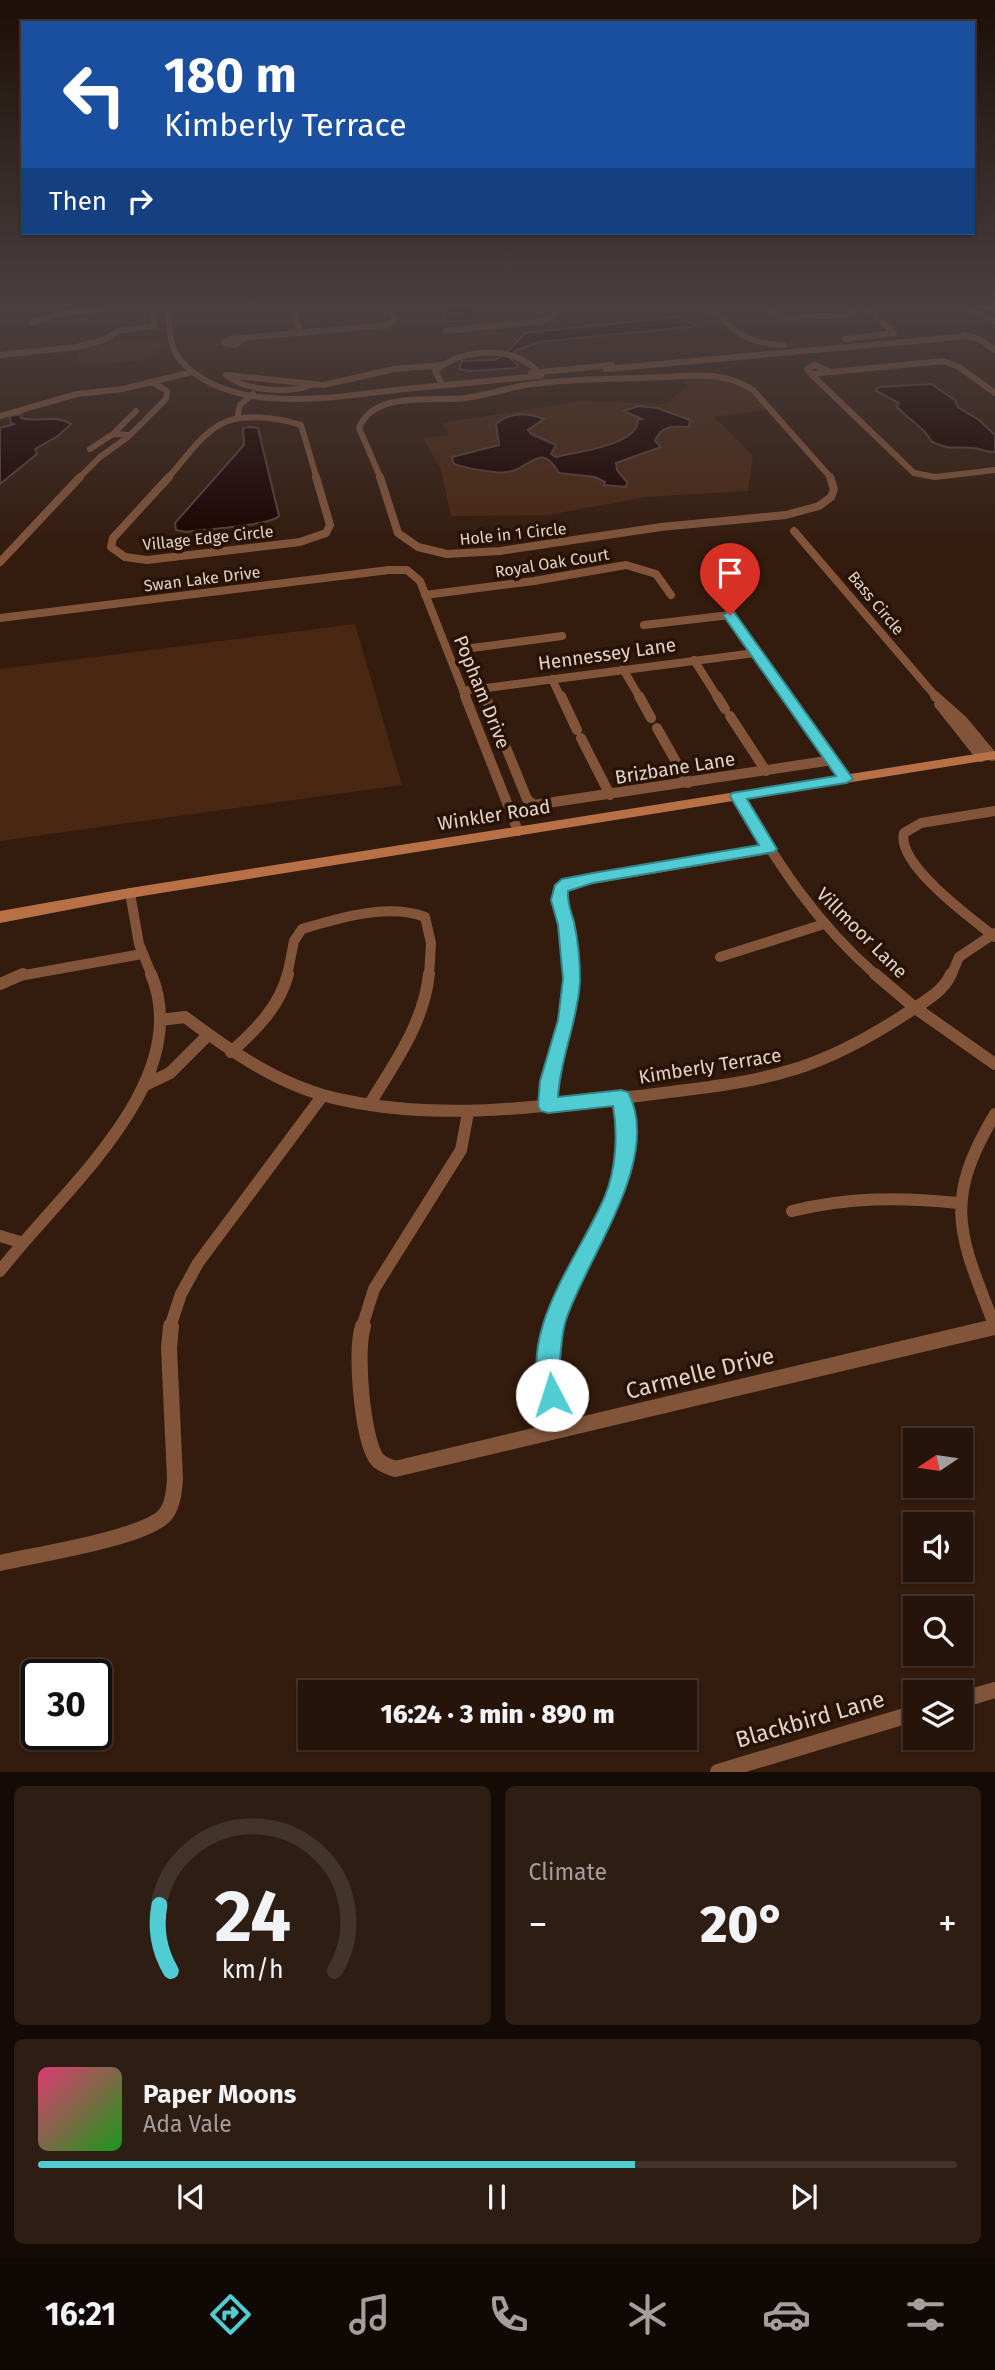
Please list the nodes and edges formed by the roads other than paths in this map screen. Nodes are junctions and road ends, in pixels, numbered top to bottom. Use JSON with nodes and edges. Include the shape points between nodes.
{"nodes":[{"id":1,"x":130,"y":388,"type":"edge"},
{"id":2,"x":162,"y":388,"type":"edge"},
{"id":3,"x":222,"y":388,"type":"edge"},
{"id":4,"x":273,"y":388,"type":"edge"},
{"id":5,"x":307,"y":388,"type":"edge"},
{"id":6,"x":327,"y":388,"type":"edge"},
{"id":7,"x":383,"y":388,"type":"edge"},
{"id":8,"x":452,"y":388,"type":"edge"},
{"id":9,"x":511,"y":388,"type":"edge"},
{"id":10,"x":750,"y":388,"type":"edge"},
{"id":11,"x":825,"y":388,"type":"edge"},
{"id":12,"x":258,"y":394,"type":"junction"},
{"id":13,"x":330,"y":395,"type":"junction"},
{"id":14,"x":457,"y":398,"type":"junction"},
{"id":15,"x":238,"y":410,"type":"junction"},
{"id":16,"x":247,"y":410,"type":"junction"},
{"id":17,"x":135,"y":411,"type":"dead end"},
{"id":18,"x":0,"y":416,"type":"edge"},
{"id":19,"x":237,"y":419,"type":"junction"},
{"id":20,"x":248,"y":419,"type":"junction"},
{"id":21,"x":113,"y":434,"type":"junction"},
{"id":22,"x":129,"y":435,"type":"junction"},
{"id":23,"x":90,"y":449,"type":"dead end"},
{"id":24,"x":995,"y":470,"type":"edge"},
{"id":25,"x":794,"y":531,"type":"dead end"},
{"id":26,"x":0,"y":562,"type":"edge"},
{"id":27,"x":407,"y":570,"type":"joint"},
{"id":28,"x":425,"y":595,"type":"junction"},
{"id":29,"x":671,"y":595,"type":"dead end"},
{"id":30,"x":0,"y":618,"type":"edge"},
{"id":31,"x":644,"y":625,"type":"dead end"},
{"id":32,"x":562,"y":636,"type":"dead end"},
{"id":33,"x":755,"y":653,"type":"junction"},
{"id":34,"x":694,"y":660,"type":"junction"},
{"id":35,"x":623,"y":669,"type":"junction"},
{"id":36,"x":552,"y":679,"type":"junction"},
{"id":37,"x":481,"y":688,"type":"junction"},
{"id":38,"x":463,"y":691,"type":"junction"},
{"id":39,"x":989,"y":756,"type":"edge"},
{"id":40,"x":833,"y":760,"type":"junction"},
{"id":41,"x":766,"y":771,"type":"junction"},
{"id":42,"x":846,"y":779,"type":"junction"},
{"id":43,"x":688,"y":783,"type":"junction"},
{"id":44,"x":610,"y":795,"type":"junction"},
{"id":45,"x":737,"y":796,"type":"junction"},
{"id":46,"x":995,"y":811,"type":"edge"},
{"id":47,"x":518,"y":831,"type":"junction"},
{"id":48,"x":769,"y":849,"type":"junction"},
{"id":49,"x":130,"y":893,"type":"junction"},
{"id":50,"x":0,"y":917,"type":"edge"},
{"id":51,"x":824,"y":924,"type":"junction"},
{"id":52,"x":994,"y":935,"type":"edge"},
{"id":53,"x":142,"y":954,"type":"junction"},
{"id":54,"x":720,"y":957,"type":"dead end"},
{"id":55,"x":0,"y":984,"type":"edge"},
{"id":56,"x":914,"y":1008,"type":"junction"},
{"id":57,"x":160,"y":1020,"type":"junction"},
{"id":58,"x":207,"y":1036,"type":"junction"},
{"id":59,"x":231,"y":1052,"type":"junction"},
{"id":60,"x":995,"y":1064,"type":"edge"},
{"id":61,"x":145,"y":1085,"type":"junction"},
{"id":62,"x":323,"y":1095,"type":"junction"},
{"id":63,"x":621,"y":1097,"type":"junction"},
{"id":64,"x":369,"y":1105,"type":"junction"},
{"id":65,"x":548,"y":1106,"type":"junction"},
{"id":66,"x":468,"y":1113,"type":"junction"},
{"id":67,"x":995,"y":1114,"type":"edge"},
{"id":68,"x":958,"y":1203,"type":"junction"},
{"id":69,"x":792,"y":1211,"type":"dead end"},
{"id":70,"x":0,"y":1236,"type":"edge"},
{"id":71,"x":20,"y":1242,"type":"junction"},
{"id":72,"x":0,"y":1271,"type":"edge"},
{"id":73,"x":995,"y":1327,"type":"edge"},
{"id":74,"x":562,"y":1429,"type":"junction"},
{"id":75,"x":0,"y":1563,"type":"edge"},
{"id":76,"x":995,"y":1690,"type":"edge"},
{"id":77,"x":973,"y":1696,"type":"edge"},
{"id":78,"x":903,"y":1717,"type":"edge"},
{"id":79,"x":718,"y":1772,"type":"edge"}],
"edges":[{"from":1,"to":18,"type":"street","via":[[78,394]]},
{"from":2,"to":22,"type":"street","via":[[168,396]]},
{"from":3,"to":12,"type":"street"},
{"from":4,"to":5,"type":"street"},
{"from":6,"to":13,"type":"street"},
{"from":7,"to":13,"type":"street"},
{"from":8,"to":14,"type":"street"},
{"from":9,"to":14,"type":"street","name":"Hole in 1 Circle"},
{"from":10,"to":14,"type":"street","name":"Hole in 1 Circle","via":[[828,472],[834,486],[831,497],[808,511],[771,517],[661,527],[475,554],[430,551],[406,541],[396,529],[360,425],[372,410],[392,403]]},
{"from":11,"to":24,"type":"street","via":[[914,473],[935,477]]},
{"from":12,"to":13,"type":"street"},
{"from":12,"to":15,"type":"street"},
{"from":12,"to":16,"type":"street"},
{"from":15,"to":16,"type":"street"},
{"from":15,"to":19,"type":"street"},
{"from":16,"to":20,"type":"street"},
{"from":17,"to":21,"type":"street"},
{"from":19,"to":20,"type":"street","name":"Village Edge Circle"},
{"from":19,"to":20,"type":"street","name":"Village Edge Circle","via":[[211,431],[113,538],[114,550],[125,557],[147,560],[300,542],[326,533],[329,520],[303,428],[290,420]]},
{"from":21,"to":22,"type":"street"},
{"from":21,"to":23,"type":"street"},
{"from":22,"to":26,"type":"street","via":[[45,511],[40,522]]},
{"from":25,"to":39,"type":"street","name":"Bass Circle","via":[[934,696],[949,720]]},
{"from":27,"to":28,"type":"street","name":"Popham Drive","via":[[417,577]]},
{"from":27,"to":30,"type":"street","name":"Swan Lake Drive"},
{"from":28,"to":29,"type":"street","name":"Royal Oak Court","via":[[626,565],[656,574]]},
{"from":28,"to":38,"type":"street","name":"Popham Drive"},
{"from":31,"to":33,"type":"street","via":[[730,615]]},
{"from":32,"to":37,"type":"street","via":[[472,648],[467,652]]},
{"from":33,"to":34,"type":"street","name":"Hennessey Lane"},
{"from":33,"to":40,"type":"street"},
{"from":34,"to":35,"type":"street","name":"Hennessey Lane"},
{"from":34,"to":41,"type":"street"},
{"from":35,"to":36,"type":"street","name":"Hennessey Lane"},
{"from":35,"to":43,"type":"street"},
{"from":36,"to":37,"type":"street","name":"Hennessey Lane"},
{"from":36,"to":44,"type":"street"},
{"from":37,"to":38,"type":"street","name":"Hennessey Lane"},
{"from":37,"to":44,"type":"street","name":"Brizbane Lane","via":[[526,796],[534,805]]},
{"from":38,"to":47,"type":"street","name":"Popham Drive"},
{"from":39,"to":42,"type":"street","name":"Winkler Road"},
{"from":40,"to":41,"type":"street","name":"Brizbane Lane"},
{"from":40,"to":42,"type":"street"},
{"from":41,"to":43,"type":"street","name":"Brizbane Lane"},
{"from":42,"to":45,"type":"street","name":"Winkler Road"},
{"from":43,"to":44,"type":"street","name":"Brizbane Lane"},
{"from":45,"to":47,"type":"street","name":"Winkler Road"},
{"from":45,"to":48,"type":"street","name":"Villmoor Lane"},
{"from":46,"to":52,"type":"street","via":[[921,823],[904,833],[901,841],[943,893]]},
{"from":47,"to":49,"type":"street","name":"Winkler Road"},
{"from":48,"to":51,"type":"street","name":"Villmoor Lane"},
{"from":48,"to":65,"type":"street","via":[[593,878],[561,889],[571,979]]},
{"from":49,"to":50,"type":"street","name":"Winkler Road"},
{"from":49,"to":53,"type":"street"},
{"from":51,"to":54,"type":"street"},
{"from":51,"to":56,"type":"street","name":"Villmoor Lane"},
{"from":52,"to":56,"type":"street","name":"Kimberly Terrace","via":[[959,957],[948,982]]},
{"from":53,"to":55,"type":"street","via":[[23,974]]},
{"from":53,"to":57,"type":"street","via":[[154,976]]},
{"from":56,"to":60,"type":"street","name":"Villmoor Lane"},
{"from":56,"to":63,"type":"street","name":"Kimberly Terrace","via":[[843,1050],[797,1069],[740,1082]]},
{"from":57,"to":58,"type":"street","name":"Kimberly Terrace","via":[[185,1017]]},
{"from":57,"to":61,"type":"street"},
{"from":58,"to":59,"type":"street","name":"Kimberly Terrace"},
{"from":58,"to":61,"type":"street","via":[[170,1073]]},
{"from":59,"to":62,"type":"street","name":"Kimberly Terrace","via":[[268,1074]]},
{"from":59,"to":64,"type":"street","via":[[261,1024],[281,994],[294,937],[302,929],[391,912],[417,912],[425,917],[431,934],[428,987],[414,1030]]},
{"from":61,"to":71,"type":"street","via":[[125,1122]]},
{"from":62,"to":64,"type":"street","name":"Kimberly Terrace"},
{"from":62,"to":75,"type":"street","via":[[199,1261],[180,1294],[168,1345],[177,1473],[175,1496],[167,1513],[140,1530]]},
{"from":63,"to":65,"type":"street","name":"Kimberly Terrace"},
{"from":63,"to":74,"type":"street","via":[[627,1132],[619,1182],[559,1308],[550,1343],[549,1376]]},
{"from":64,"to":66,"type":"street","name":"Kimberly Terrace"},
{"from":65,"to":66,"type":"street","name":"Kimberly Terrace"},
{"from":66,"to":74,"type":"street","name":"Carmelle Drive","via":[[461,1150],[390,1261],[360,1331],[358,1364],[370,1446],[378,1461],[395,1469]]},
{"from":67,"to":68,"type":"street","via":[[963,1176]]},
{"from":68,"to":69,"type":"street","via":[[857,1198]]},
{"from":68,"to":73,"type":"street","via":[[964,1241]]},
{"from":70,"to":71,"type":"street"},
{"from":71,"to":72,"type":"street"},
{"from":73,"to":74,"type":"street","name":"Carmelle Drive"},
{"from":76,"to":77,"type":"street"},
{"from":78,"to":79,"type":"street","name":"Blackbird Lane"}]}
